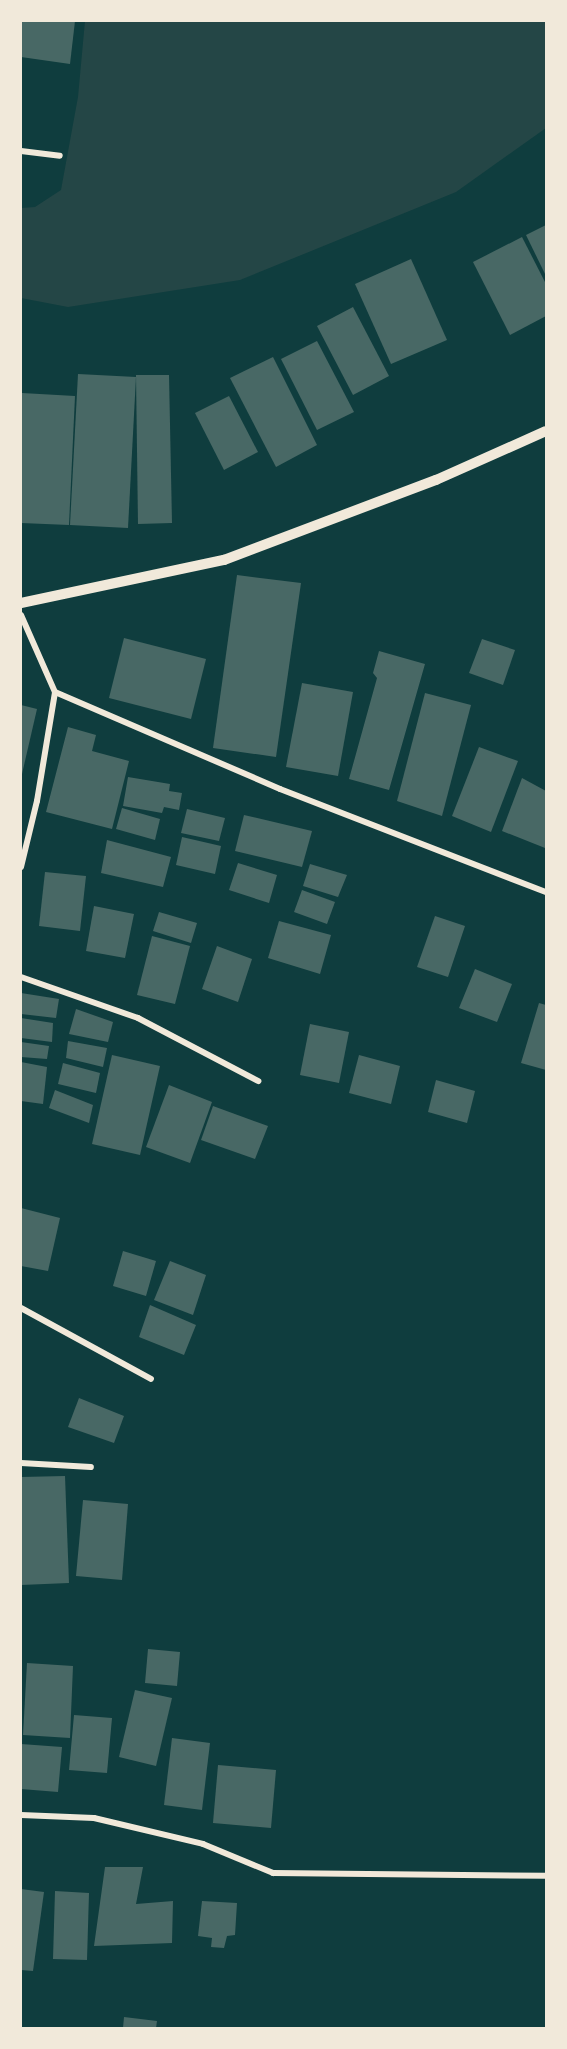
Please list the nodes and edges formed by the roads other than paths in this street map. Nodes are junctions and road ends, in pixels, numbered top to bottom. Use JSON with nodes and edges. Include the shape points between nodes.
{"nodes":[{"id":1,"x":21,"y":152,"type":"edge"},
{"id":2,"x":60,"y":156,"type":"dead end"},
{"id":3,"x":546,"y":431,"type":"edge"},
{"id":4,"x":21,"y":603,"type":"edge"},
{"id":5,"x":21,"y":615,"type":"edge"},
{"id":6,"x":55,"y":692,"type":"junction"},
{"id":7,"x":21,"y":867,"type":"edge"},
{"id":8,"x":546,"y":892,"type":"edge"},
{"id":9,"x":21,"y":977,"type":"edge"},
{"id":10,"x":258,"y":1081,"type":"dead end"},
{"id":11,"x":21,"y":1308,"type":"edge"},
{"id":12,"x":151,"y":1379,"type":"dead end"},
{"id":13,"x":21,"y":1463,"type":"edge"},
{"id":14,"x":91,"y":1467,"type":"dead end"},
{"id":15,"x":21,"y":1815,"type":"edge"},
{"id":16,"x":546,"y":1876,"type":"edge"}],
"edges":[{"from":1,"to":2,"type":"street"},
{"from":3,"to":4,"type":"street","via":[[436,480],[224,560]]},
{"from":5,"to":6,"type":"street"},
{"from":6,"to":7,"type":"street","via":[[37,801]]},
{"from":6,"to":8,"type":"street","via":[[280,789]]},
{"from":9,"to":10,"type":"street","via":[[138,1018]]},
{"from":11,"to":12,"type":"street"},
{"from":13,"to":14,"type":"street"},
{"from":15,"to":16,"type":"street","via":[[94,1818],[203,1844],[273,1873]]}]}
